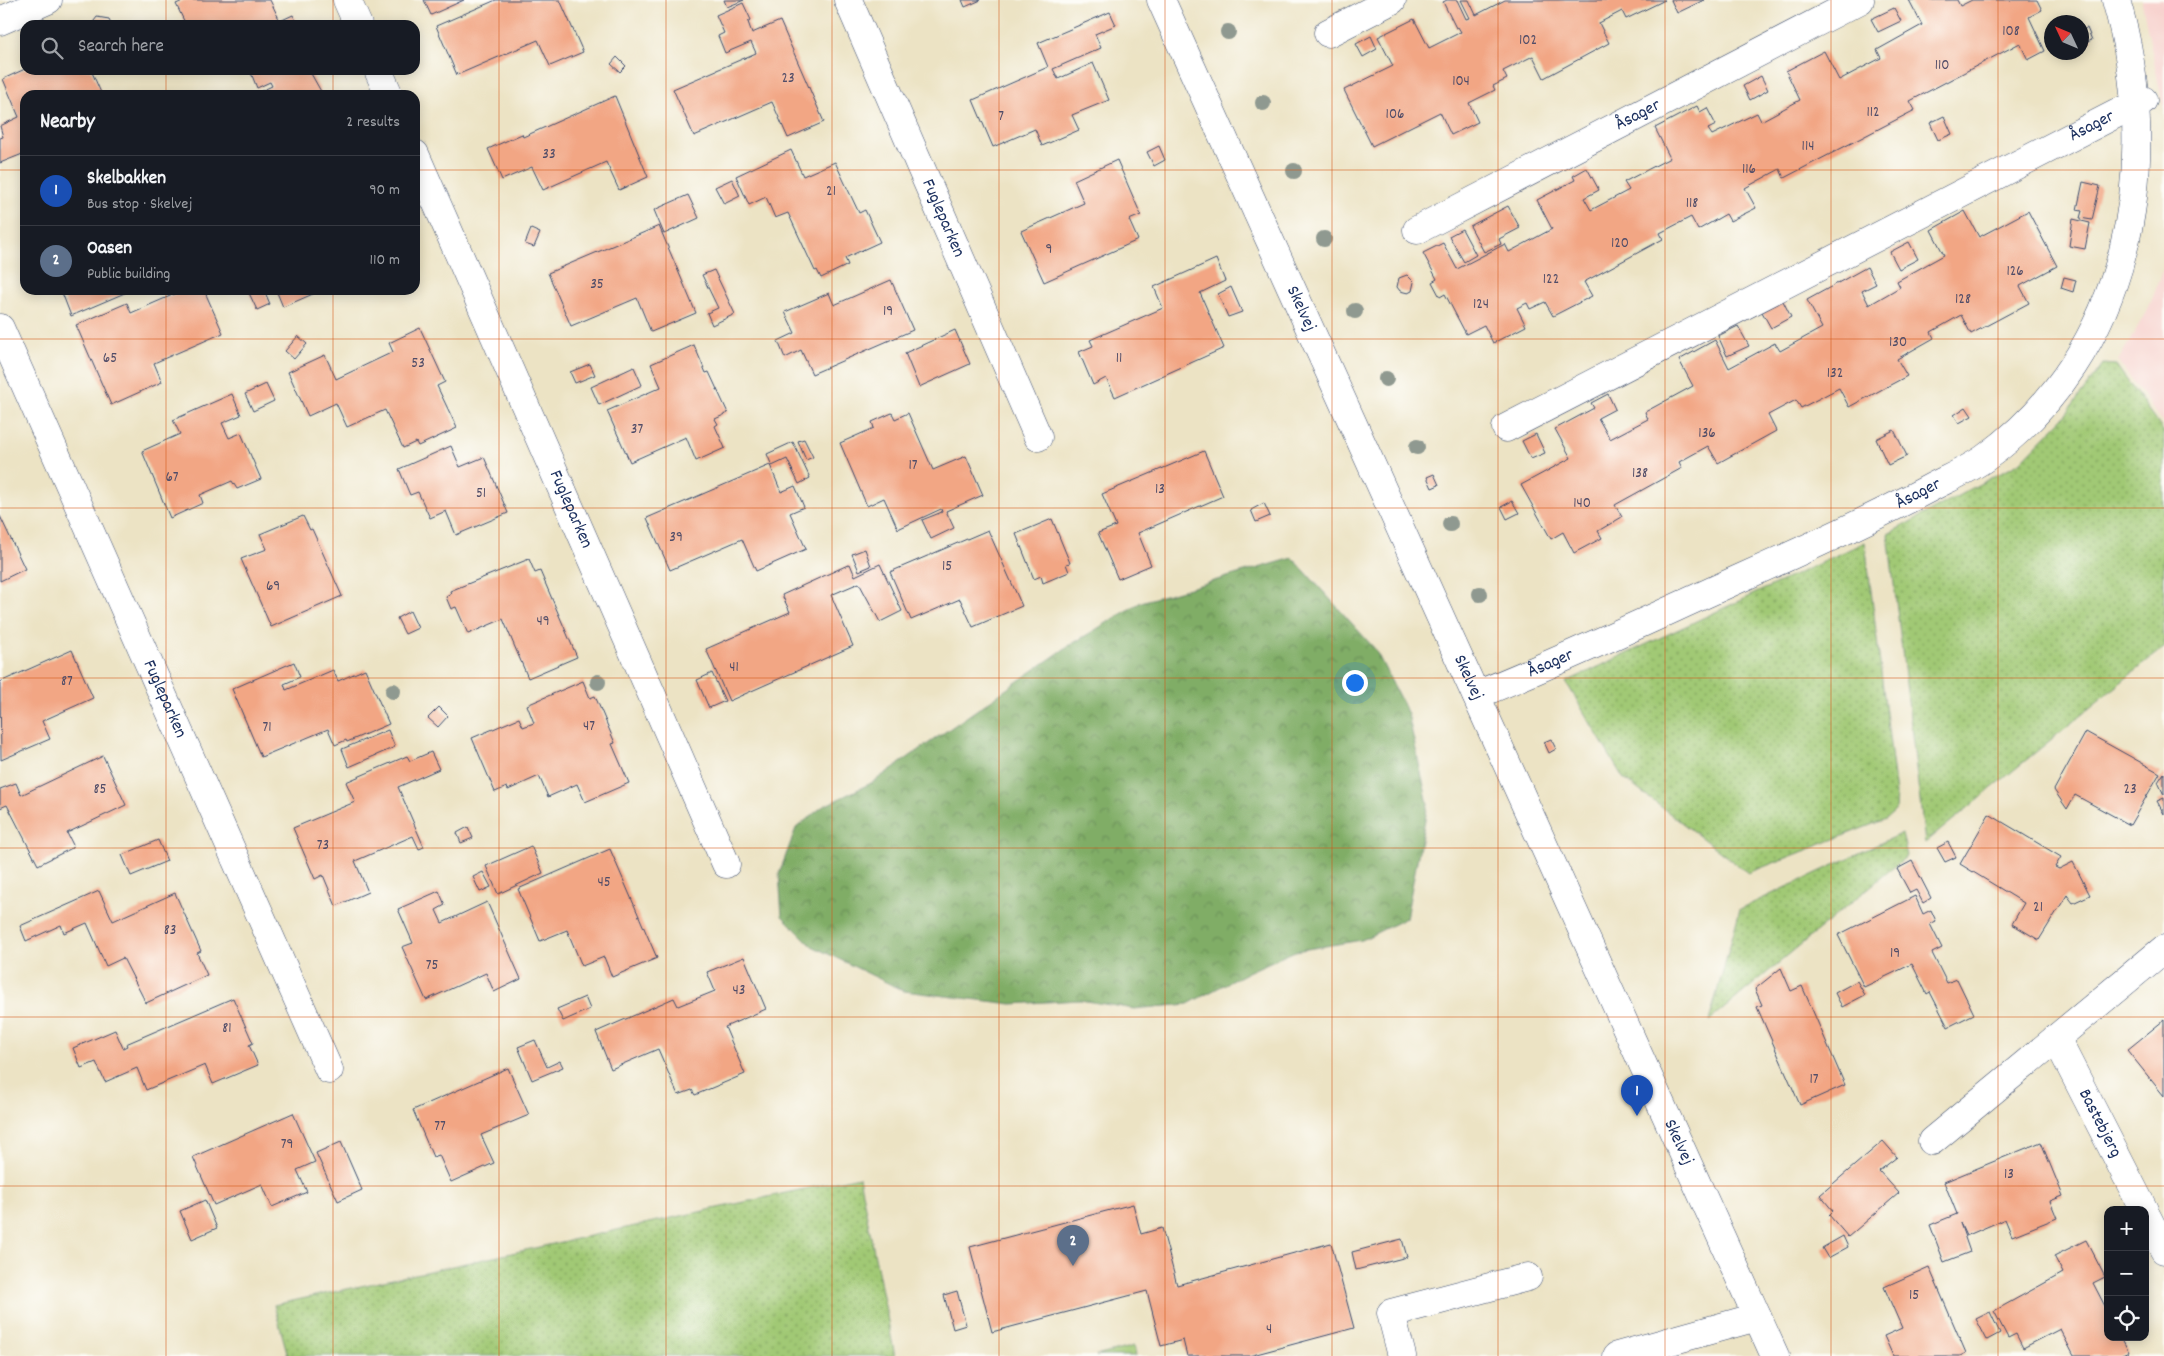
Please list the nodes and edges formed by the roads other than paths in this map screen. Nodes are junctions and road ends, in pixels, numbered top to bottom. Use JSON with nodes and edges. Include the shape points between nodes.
{"nodes":[{"id":1,"x":48,"y":0,"type":"edge"},
{"id":2,"x":347,"y":0,"type":"edge"},
{"id":3,"x":848,"y":0,"type":"edge"},
{"id":4,"x":1161,"y":0,"type":"edge"},
{"id":5,"x":1392,"y":0,"type":"edge"},
{"id":6,"x":1860,"y":0,"type":"edge"},
{"id":7,"x":2116,"y":0,"type":"edge"},
{"id":8,"x":356,"y":20,"type":"edge"},
{"id":9,"x":0,"y":21,"type":"edge"},
{"id":10,"x":1328,"y":33,"type":"dead end"},
{"id":11,"x":380,"y":75,"type":"edge"},
{"id":12,"x":387,"y":90,"type":"edge"},
{"id":13,"x":2144,"y":100,"type":"junction"},
{"id":14,"x":420,"y":165,"type":"edge"},
{"id":15,"x":1417,"y":230,"type":"dead end"},
{"id":16,"x":0,"y":328,"type":"edge"},
{"id":17,"x":1506,"y":428,"type":"dead end"},
{"id":18,"x":1038,"y":437,"type":"dead end"},
{"id":19,"x":1476,"y":695,"type":"junction"},
{"id":20,"x":726,"y":864,"type":"dead end"},
{"id":21,"x":2164,"y":949,"type":"edge"},
{"id":22,"x":2056,"y":1038,"type":"junction"},
{"id":23,"x":329,"y":1070,"type":"dead end"},
{"id":24,"x":1932,"y":1141,"type":"dead end"},
{"id":25,"x":2141,"y":1206,"type":"edge"},
{"id":26,"x":2149,"y":1221,"type":"edge"},
{"id":27,"x":2164,"y":1250,"type":"edge"},
{"id":28,"x":1528,"y":1278,"type":"dead end"},
{"id":29,"x":1757,"y":1316,"type":"junction"},
{"id":30,"x":1402,"y":1356,"type":"edge"},
{"id":31,"x":1617,"y":1356,"type":"edge"},
{"id":32,"x":1775,"y":1356,"type":"edge"}],
"edges":[{"from":1,"to":9,"type":"street"},
{"from":2,"to":8,"type":"street"},
{"from":3,"to":18,"type":"street","name":"Fugleparken"},
{"from":4,"to":19,"type":"street","name":"Skelvej"},
{"from":5,"to":10,"type":"street"},
{"from":6,"to":15,"type":"street","name":"Åsager"},
{"from":7,"to":13,"type":"street","name":"Åsager","via":[[2130,34]]},
{"from":11,"to":12,"type":"street"},
{"from":13,"to":17,"type":"street","name":"Åsager"},
{"from":13,"to":19,"type":"street","name":"Åsager","via":[[2146,159],[2139,218],[2124,274],[2100,328],[2068,377],[2029,421],[1984,459],[1875,517],[1534,672]]},
{"from":14,"to":20,"type":"street","name":"Fugleparken"},
{"from":16,"to":23,"type":"street","name":"Fugleparken"},
{"from":19,"to":29,"type":"street","name":"Skelvej"},
{"from":21,"to":22,"type":"street"},
{"from":22,"to":24,"type":"street"},
{"from":22,"to":25,"type":"street","name":"Bastebjerg"},
{"from":26,"to":27,"type":"street","name":"Bastebjerg"},
{"from":28,"to":30,"type":"street","via":[[1391,1313]]},
{"from":29,"to":31,"type":"street"},
{"from":29,"to":32,"type":"street","name":"Skelvej"}]}
